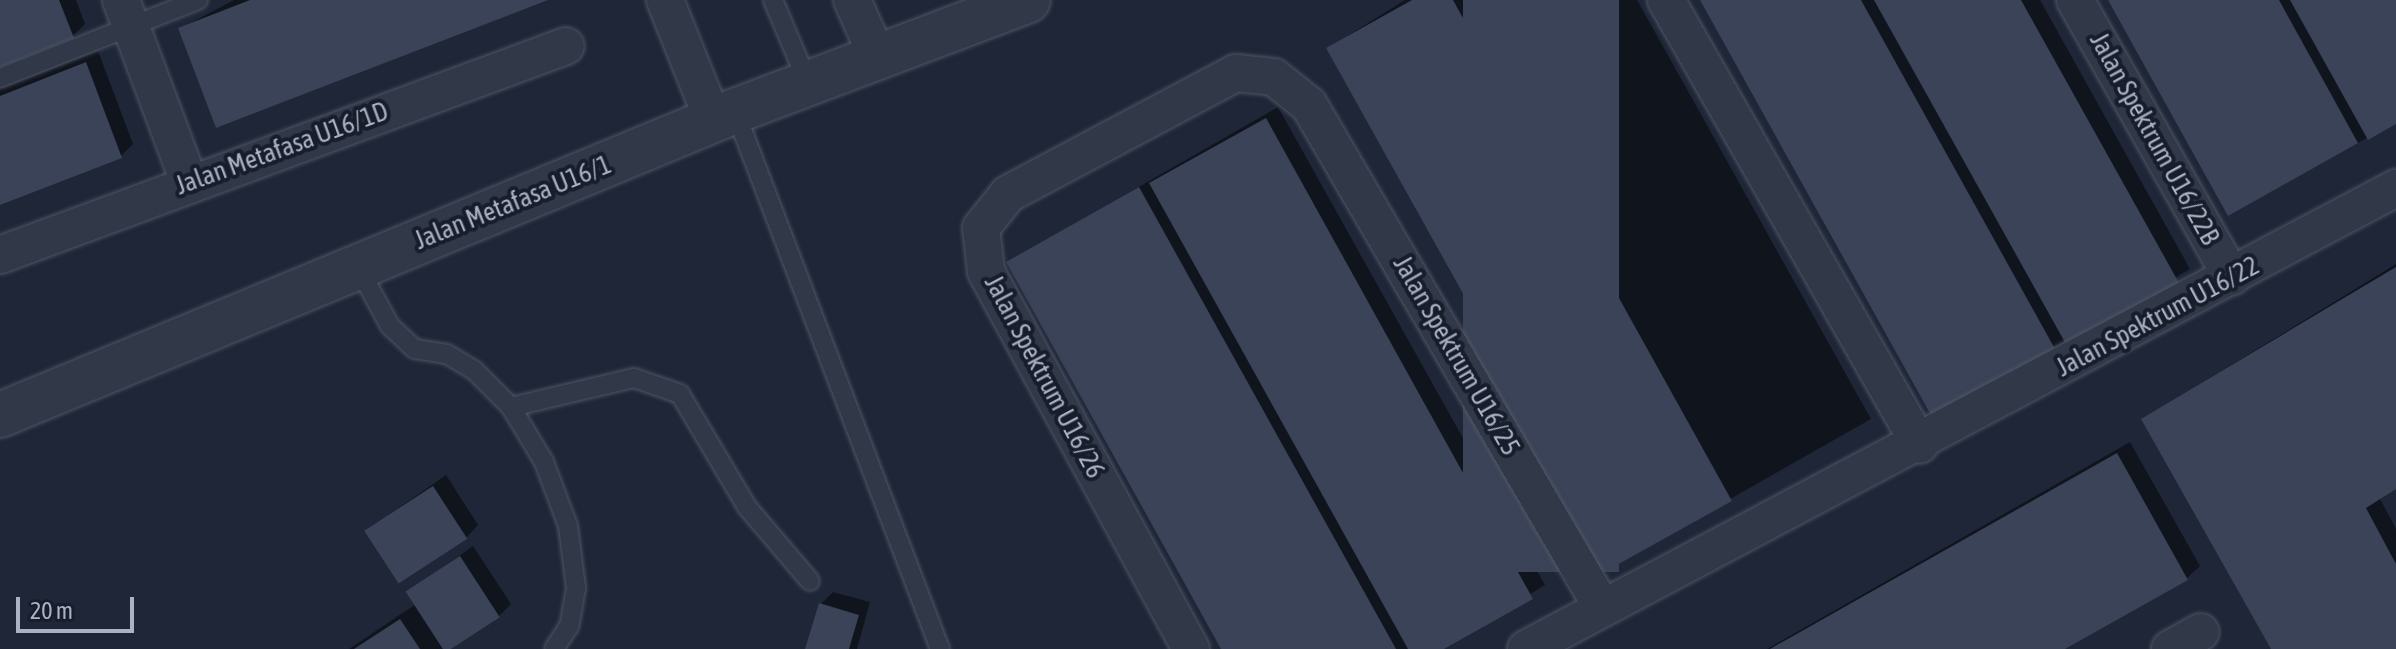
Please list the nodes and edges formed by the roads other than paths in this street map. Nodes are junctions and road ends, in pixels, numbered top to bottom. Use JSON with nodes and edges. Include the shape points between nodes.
{"nodes":[{"id":1,"x":198,"y":0,"type":"edge"},
{"id":2,"x":665,"y":0,"type":"edge"},
{"id":3,"x":773,"y":0,"type":"edge"},
{"id":4,"x":852,"y":0,"type":"edge"},
{"id":5,"x":1028,"y":0,"type":"edge"},
{"id":6,"x":1666,"y":0,"type":"edge"},
{"id":7,"x":2075,"y":0,"type":"edge"},
{"id":8,"x":126,"y":13,"type":"edge"},
{"id":9,"x":566,"y":46,"type":"dead end"},
{"id":10,"x":878,"y":58,"type":"junction"},
{"id":11,"x":0,"y":78,"type":"edge"},
{"id":12,"x":808,"y":83,"type":"junction"},
{"id":13,"x":1309,"y":105,"type":"joint"},
{"id":14,"x":724,"y":116,"type":"junction"},
{"id":15,"x":189,"y":182,"type":"junction"},
{"id":16,"x":2396,"y":188,"type":"edge"},
{"id":17,"x":0,"y":255,"type":"edge"},
{"id":18,"x":358,"y":267,"type":"junction"},
{"id":19,"x":2232,"y":277,"type":"junction"},
{"id":20,"x":511,"y":407,"type":"junction"},
{"id":21,"x":0,"y":415,"type":"edge"},
{"id":22,"x":1920,"y":445,"type":"junction"},
{"id":23,"x":810,"y":581,"type":"dead end"},
{"id":24,"x":1602,"y":607,"type":"junction"},
{"id":25,"x":554,"y":649,"type":"edge"},
{"id":26,"x":940,"y":649,"type":"edge"},
{"id":27,"x":1191,"y":649,"type":"edge"},
{"id":28,"x":1526,"y":649,"type":"edge"}],
"edges":[{"from":1,"to":8,"type":"lane"},
{"from":2,"to":14,"type":"street"},
{"from":3,"to":12,"type":"lane"},
{"from":4,"to":10,"type":"street"},
{"from":5,"to":10,"type":"street","name":"Jalan Metafasa U16/1"},
{"from":6,"to":22,"type":"street"},
{"from":7,"to":19,"type":"street","name":"Jalan Spektrum U16/22B"},
{"from":8,"to":11,"type":"lane"},
{"from":8,"to":15,"type":"street"},
{"from":9,"to":15,"type":"street","name":"Jalan Metafasa U16/1D"},
{"from":10,"to":12,"type":"street","name":"Jalan Metafasa U16/1"},
{"from":12,"to":14,"type":"street","name":"Jalan Metafasa U16/1"},
{"from":13,"to":24,"type":"street","name":"Jalan Spektrum U16/25"},
{"from":13,"to":27,"type":"street","name":"Jalan Spektrum U16/26","via":[[1274,77],[1236,73],[1008,194],[981,228],[986,271]]},
{"from":14,"to":18,"type":"street","name":"Jalan Metafasa U16/1"},
{"from":14,"to":26,"type":"lane"},
{"from":15,"to":17,"type":"street","name":"Jalan Metafasa U16/1D"},
{"from":16,"to":19,"type":"street","name":"Jalan Spektrum U16/22"},
{"from":18,"to":20,"type":"lane","via":[[390,326],[415,349],[447,354],[474,370]]},
{"from":18,"to":21,"type":"street","name":"Jalan Metafasa U16/1"},
{"from":19,"to":22,"type":"street","name":"Jalan Spektrum U16/22"},
{"from":20,"to":23,"type":"lane","via":[[634,378],[680,394],[747,507]]},
{"from":20,"to":25,"type":"lane","via":[[568,526],[576,588],[569,626]]},
{"from":22,"to":24,"type":"street","name":"Jalan Spektrum U16/22"},
{"from":24,"to":28,"type":"street","name":"Jalan Spektrum U16/22"}]}
